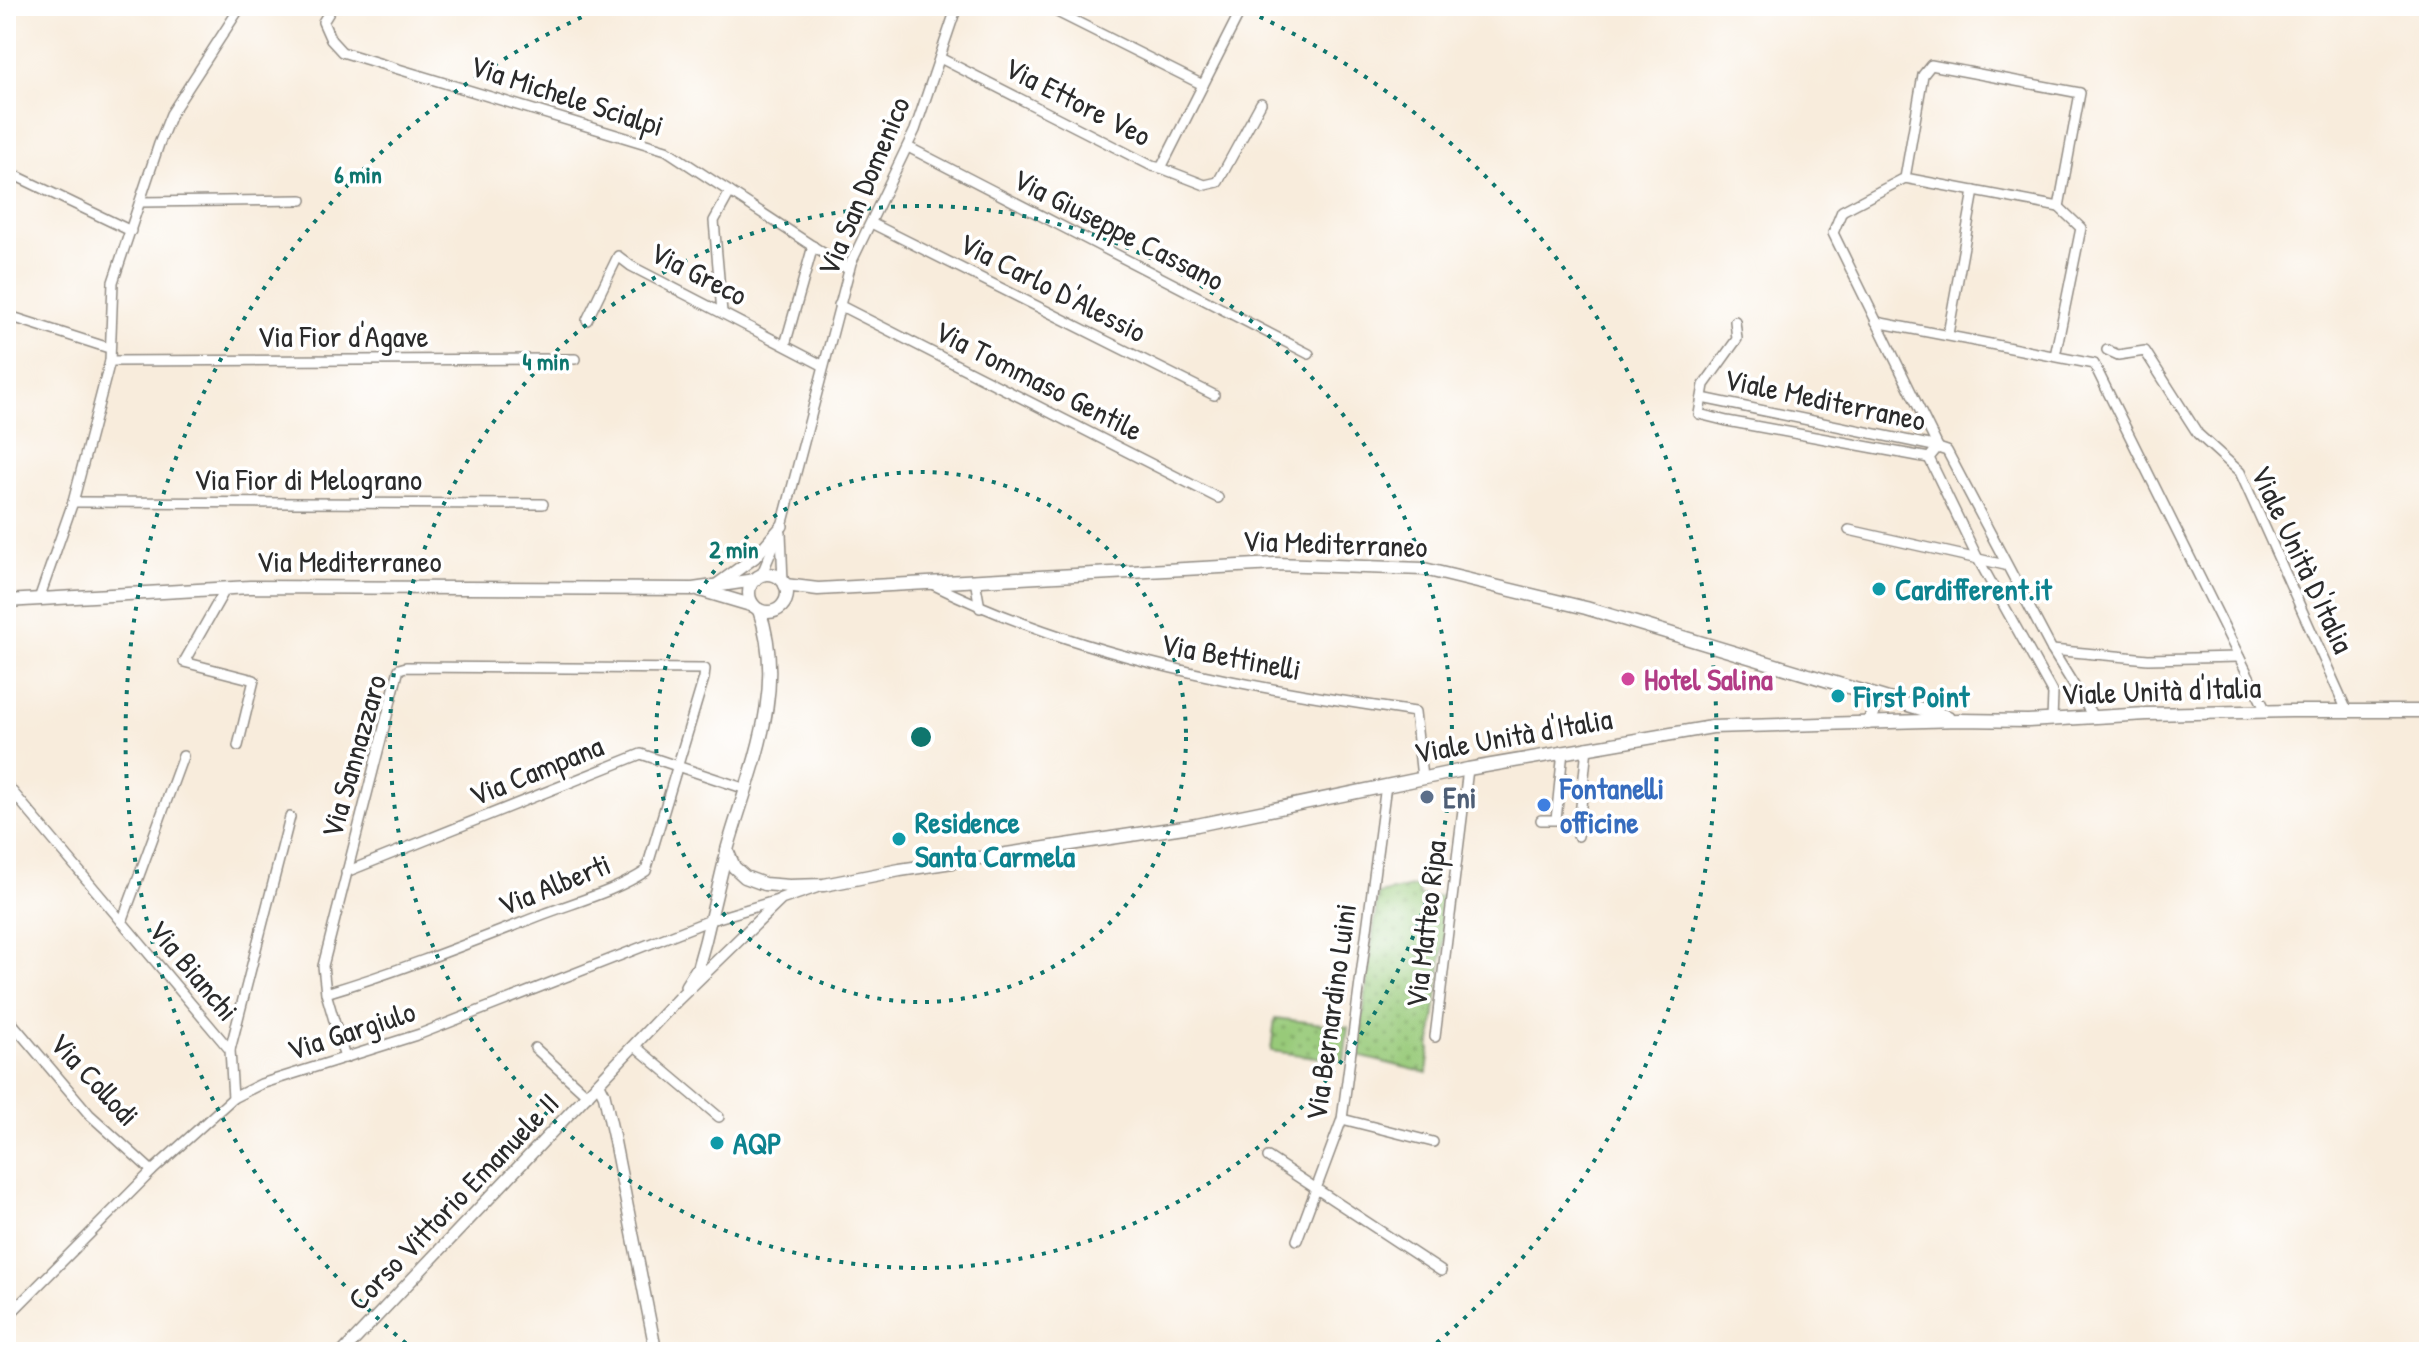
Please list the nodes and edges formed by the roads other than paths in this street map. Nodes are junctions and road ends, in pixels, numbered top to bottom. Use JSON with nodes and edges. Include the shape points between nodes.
{"nodes":[{"id":1,"x":241,"y":6,"type":"edge"},
{"id":2,"x":333,"y":6,"type":"edge"},
{"id":3,"x":957,"y":6,"type":"edge"},
{"id":4,"x":1045,"y":6,"type":"edge"},
{"id":5,"x":1243,"y":6,"type":"edge"},
{"id":6,"x":940,"y":58,"type":"junction"},
{"id":7,"x":1203,"y":85,"type":"junction"},
{"id":8,"x":1261,"y":103,"type":"dead end"},
{"id":9,"x":908,"y":147,"type":"junction"},
{"id":10,"x":1161,"y":168,"type":"junction"},
{"id":11,"x":6,"y":171,"type":"edge"},
{"id":12,"x":1905,"y":178,"type":"junction"},
{"id":13,"x":1974,"y":191,"type":"junction"},
{"id":14,"x":730,"y":192,"type":"junction"},
{"id":15,"x":302,"y":200,"type":"dead end"},
{"id":16,"x":140,"y":202,"type":"junction"},
{"id":17,"x":2059,"y":207,"type":"junction"},
{"id":18,"x":871,"y":223,"type":"junction"},
{"id":19,"x":131,"y":231,"type":"junction"},
{"id":20,"x":813,"y":246,"type":"junction"},
{"id":21,"x":849,"y":270,"type":"junction"},
{"id":22,"x":839,"y":305,"type":"junction"},
{"id":23,"x":722,"y":312,"type":"junction"},
{"id":24,"x":6,"y":315,"type":"edge"},
{"id":25,"x":587,"y":320,"type":"dead end"},
{"id":26,"x":1735,"y":321,"type":"dead end"},
{"id":27,"x":1876,"y":322,"type":"junction"},
{"id":28,"x":1948,"y":334,"type":"junction"},
{"id":29,"x":785,"y":345,"type":"junction"},
{"id":30,"x":109,"y":348,"type":"junction"},
{"id":31,"x":2107,"y":350,"type":"dead end"},
{"id":32,"x":1309,"y":354,"type":"dead end"},
{"id":33,"x":2055,"y":356,"type":"junction"},
{"id":34,"x":575,"y":359,"type":"dead end"},
{"id":35,"x":110,"y":361,"type":"junction"},
{"id":36,"x":822,"y":365,"type":"junction"},
{"id":37,"x":1214,"y":395,"type":"dead end"},
{"id":38,"x":1701,"y":402,"type":"junction"},
{"id":39,"x":1938,"y":447,"type":"junction"},
{"id":40,"x":1929,"y":458,"type":"junction"},
{"id":41,"x":1218,"y":498,"type":"dead end"},
{"id":42,"x":73,"y":502,"type":"junction"},
{"id":43,"x":543,"y":504,"type":"dead end"},
{"id":44,"x":782,"y":526,"type":"junction"},
{"id":45,"x":1849,"y":530,"type":"dead end"},
{"id":46,"x":1978,"y":559,"type":"junction"},
{"id":47,"x":2005,"y":565,"type":"junction"},
{"id":48,"x":758,"y":578,"type":"junction"},
{"id":49,"x":975,"y":580,"type":"junction"},
{"id":50,"x":928,"y":583,"type":"junction"},
{"id":51,"x":784,"y":584,"type":"junction"},
{"id":52,"x":716,"y":585,"type":"junction"},
{"id":53,"x":226,"y":588,"type":"junction"},
{"id":54,"x":693,"y":589,"type":"junction"},
{"id":55,"x":39,"y":599,"type":"junction"},
{"id":56,"x":6,"y":601,"type":"edge"},
{"id":57,"x":757,"y":608,"type":"junction"},
{"id":58,"x":980,"y":608,"type":"junction"},
{"id":59,"x":2052,"y":650,"type":"junction"},
{"id":60,"x":2239,"y":657,"type":"junction"},
{"id":61,"x":705,"y":669,"type":"joint"},
{"id":62,"x":1867,"y":692,"type":"junction"},
{"id":63,"x":2266,"y":711,"type":"junction"},
{"id":64,"x":2347,"y":711,"type":"junction"},
{"id":65,"x":2429,"y":711,"type":"edge"},
{"id":66,"x":2094,"y":718,"type":"junction"},
{"id":67,"x":1959,"y":720,"type":"junction"},
{"id":68,"x":2052,"y":720,"type":"junction"},
{"id":69,"x":1868,"y":723,"type":"junction"},
{"id":70,"x":238,"y":746,"type":"dead end"},
{"id":71,"x":1587,"y":747,"type":"junction"},
{"id":72,"x":1563,"y":751,"type":"junction"},
{"id":73,"x":183,"y":756,"type":"dead end"},
{"id":74,"x":677,"y":764,"type":"junction"},
{"id":75,"x":1468,"y":769,"type":"junction"},
{"id":76,"x":1422,"y":778,"type":"junction"},
{"id":77,"x":6,"y":784,"type":"edge"},
{"id":78,"x":1386,"y":785,"type":"junction"},
{"id":79,"x":746,"y":789,"type":"junction"},
{"id":80,"x":290,"y":817,"type":"dead end"},
{"id":81,"x":1541,"y":820,"type":"dead end"},
{"id":82,"x":1578,"y":836,"type":"dead end"},
{"id":83,"x":727,"y":850,"type":"junction"},
{"id":84,"x":346,"y":872,"type":"junction"},
{"id":85,"x":824,"y":885,"type":"junction"},
{"id":86,"x":781,"y":899,"type":"junction"},
{"id":87,"x":708,"y":921,"type":"junction"},
{"id":88,"x":122,"y":922,"type":"junction"},
{"id":89,"x":326,"y":993,"type":"junction"},
{"id":90,"x":678,"y":999,"type":"junction"},
{"id":91,"x":6,"y":1016,"type":"edge"},
{"id":92,"x":1435,"y":1037,"type":"dead end"},
{"id":93,"x":635,"y":1046,"type":"junction"},
{"id":94,"x":535,"y":1048,"type":"dead end"},
{"id":95,"x":230,"y":1050,"type":"junction"},
{"id":96,"x":345,"y":1058,"type":"junction"},
{"id":97,"x":599,"y":1084,"type":"junction"},
{"id":98,"x":588,"y":1096,"type":"junction"},
{"id":99,"x":233,"y":1098,"type":"junction"},
{"id":100,"x":719,"y":1117,"type":"dead end"},
{"id":101,"x":1342,"y":1119,"type":"junction"},
{"id":102,"x":1433,"y":1142,"type":"dead end"},
{"id":103,"x":1268,"y":1157,"type":"dead end"},
{"id":104,"x":152,"y":1171,"type":"junction"},
{"id":105,"x":1316,"y":1189,"type":"junction"},
{"id":106,"x":1297,"y":1240,"type":"dead end"},
{"id":107,"x":1441,"y":1271,"type":"dead end"},
{"id":108,"x":6,"y":1318,"type":"edge"},
{"id":109,"x":343,"y":1352,"type":"edge"},
{"id":110,"x":656,"y":1352,"type":"edge"}],
"edges":[{"from":1,"to":16,"type":"street","via":[[171,114]]},
{"from":2,"to":14,"type":"street","name":"Via Michele Scialpi","via":[[323,22],[342,52],[666,150]]},
{"from":3,"to":6,"type":"street","name":"Via San Domenico"},
{"from":4,"to":7,"type":"street"},
{"from":5,"to":7,"type":"street","name":"Via Ettore Veo"},
{"from":6,"to":9,"type":"street","name":"Via San Domenico"},
{"from":6,"to":10,"type":"street","name":"Via Ettore Veo"},
{"from":7,"to":10,"type":"street","name":"Via Ettore Veo"},
{"from":8,"to":10,"type":"street","via":[[1218,182],[1205,185]]},
{"from":9,"to":18,"type":"street","name":"Via San Domenico"},
{"from":9,"to":32,"type":"street","name":"Via Giuseppe Cassano"},
{"from":11,"to":19,"type":"street"},
{"from":12,"to":13,"type":"street"},
{"from":12,"to":17,"type":"street","via":[[1923,75],[1931,65],[2080,93]]},
{"from":12,"to":27,"type":"street","via":[[1842,211],[1833,233]]},
{"from":13,"to":17,"type":"street"},
{"from":13,"to":28,"type":"street"},
{"from":14,"to":20,"type":"street","name":"Via Michele Scialpi"},
{"from":14,"to":23,"type":"street","via":[[714,221]]},
{"from":15,"to":16,"type":"street"},
{"from":16,"to":19,"type":"street"},
{"from":17,"to":33,"type":"street","via":[[2081,228]]},
{"from":18,"to":21,"type":"street","name":"Via San Domenico"},
{"from":18,"to":37,"type":"street","name":"Via Carlo D'Alessio"},
{"from":19,"to":30,"type":"street","via":[[113,282]]},
{"from":20,"to":21,"type":"street","name":"Via Michele Scialpi"},
{"from":20,"to":29,"type":"street"},
{"from":21,"to":22,"type":"street","name":"Via San Domenico"},
{"from":22,"to":36,"type":"street","name":"Via San Domenico"},
{"from":22,"to":41,"type":"street","name":"Via Tommaso Gentile"},
{"from":23,"to":25,"type":"street","name":"Via Greco","via":[[618,256]]},
{"from":23,"to":29,"type":"street","name":"Via Greco"},
{"from":24,"to":30,"type":"street"},
{"from":26,"to":38,"type":"street","name":"Viale Mediterraneo","via":[[1737,339],[1704,385]]},
{"from":27,"to":28,"type":"street"},
{"from":27,"to":39,"type":"street"},
{"from":28,"to":33,"type":"street"},
{"from":29,"to":36,"type":"street","name":"Via Greco"},
{"from":30,"to":35,"type":"street"},
{"from":31,"to":64,"type":"street","name":"Viale Unità D'Italia","via":[[2118,355],[2145,351],[2198,434],[2240,472]]},
{"from":33,"to":60,"type":"street","via":[[2094,364]]},
{"from":34,"to":35,"type":"street","name":"Via Fior d'Agave"},
{"from":35,"to":42,"type":"street"},
{"from":36,"to":44,"type":"street","name":"Via San Domenico"},
{"from":38,"to":39,"type":"street","name":"Viale Mediterraneo"},
{"from":38,"to":40,"type":"street","via":[[1699,414],[1727,421]]},
{"from":39,"to":40,"type":"street"},
{"from":39,"to":47,"type":"street","via":[[1947,451]]},
{"from":40,"to":46,"type":"street"},
{"from":42,"to":43,"type":"street","name":"Via Fior di Melograno"},
{"from":42,"to":55,"type":"street"},
{"from":44,"to":48,"type":"street","name":"Via San Domenico"},
{"from":44,"to":51,"type":"street","name":"Via San Domenico"},
{"from":44,"to":52,"type":"street","via":[[755,557]]},
{"from":45,"to":46,"type":"street"},
{"from":46,"to":47,"type":"street"},
{"from":46,"to":68,"type":"street","via":[[2053,694]]},
{"from":47,"to":59,"type":"street"},
{"from":48,"to":51,"type":"main road","via":[[773,575]]},
{"from":48,"to":52,"type":"main road"},
{"from":48,"to":57,"type":"main road","via":[[750,595]]},
{"from":49,"to":50,"type":"main road","name":"Via Mediterraneo"},
{"from":49,"to":58,"type":"street"},
{"from":49,"to":62,"type":"main road","name":"Via Mediterraneo","via":[[1275,564],[1424,569],[1586,608]]},
{"from":50,"to":51,"type":"main road","name":"Via Mediterraneo","via":[[818,589]]},
{"from":50,"to":58,"type":"street","name":"Via Bettinelli"},
{"from":51,"to":57,"type":"main road","via":[[787,597],[781,607],[771,612]]},
{"from":52,"to":54,"type":"main road"},
{"from":53,"to":54,"type":"main road","name":"Via Mediterraneo"},
{"from":53,"to":55,"type":"main road","name":"Via Mediterraneo"},
{"from":53,"to":70,"type":"street","via":[[184,662],[254,680]]},
{"from":54,"to":57,"type":"main road"},
{"from":55,"to":56,"type":"main road","name":"Via Mediterraneo"},
{"from":57,"to":79,"type":"main road","via":[[767,637],[769,669],[765,726]]},
{"from":58,"to":76,"type":"street","name":"Via Bettinelli","via":[[1136,661],[1262,689],[1415,712]]},
{"from":59,"to":60,"type":"street","via":[[2148,659]]},
{"from":59,"to":66,"type":"street"},
{"from":60,"to":63,"type":"street"},
{"from":61,"to":74,"type":"street","name":"Via Alberti"},
{"from":61,"to":84,"type":"street","name":"Via Sannazzaro","via":[[399,669]]},
{"from":62,"to":67,"type":"main road","name":"Via Mediterraneo"},
{"from":62,"to":69,"type":"main road","via":[[1875,709]]},
{"from":63,"to":64,"type":"main road","name":"Viale Unità d'Italia"},
{"from":63,"to":66,"type":"main road","name":"Viale Unità d'Italia"},
{"from":64,"to":65,"type":"main road","name":"Viale Unità d'Italia"},
{"from":66,"to":68,"type":"main road","name":"Viale Unità d'Italia"},
{"from":67,"to":68,"type":"main road","name":"Viale Unità d'Italia"},
{"from":67,"to":69,"type":"main road","name":"Viale Unità d'Italia"},
{"from":69,"to":71,"type":"main road","name":"Viale Unità d'Italia","via":[[1712,727]]},
{"from":71,"to":72,"type":"main road","name":"Viale Unità d'Italia"},
{"from":71,"to":82,"type":"street","name":"Viale Unità D'Italia"},
{"from":72,"to":75,"type":"main road","name":"Viale Unità d'Italia"},
{"from":72,"to":81,"type":"street","name":"Viale Unità D'Italia","via":[[1556,820]]},
{"from":73,"to":88,"type":"street","name":"Via Bianchi"},
{"from":74,"to":79,"type":"street","name":"Via Campana"},
{"from":74,"to":84,"type":"street","name":"Via Campana","via":[[641,754]]},
{"from":74,"to":89,"type":"street","name":"Via Alberti","via":[[646,871]]},
{"from":75,"to":76,"type":"main road","name":"Viale Unità d'Italia"},
{"from":75,"to":92,"type":"street","name":"Via Matteo Ripa"},
{"from":76,"to":78,"type":"main road","name":"Viale Unità d'Italia"},
{"from":77,"to":88,"type":"street","name":"Via Bianchi"},
{"from":78,"to":85,"type":"main road","name":"Viale Unità d'Italia","via":[[1197,825]]},
{"from":78,"to":101,"type":"street","name":"Via Bernardino Luini"},
{"from":79,"to":83,"type":"main road"},
{"from":80,"to":95,"type":"street"},
{"from":83,"to":85,"type":"main road","name":"Viale Unità d'Italia","via":[[745,877],[789,886]]},
{"from":83,"to":87,"type":"street"},
{"from":84,"to":89,"type":"street","name":"Via Sannazzaro","via":[[323,966]]},
{"from":85,"to":86,"type":"street"},
{"from":86,"to":87,"type":"street","name":"Via Gargiulo"},
{"from":86,"to":90,"type":"street"},
{"from":87,"to":90,"type":"street","via":[[698,967]]},
{"from":87,"to":96,"type":"street","name":"Via Gargiulo","via":[[420,1034]]},
{"from":88,"to":95,"type":"street","name":"Via Bianchi"},
{"from":89,"to":96,"type":"street","name":"Via Sannazzaro"},
{"from":90,"to":93,"type":"street","name":"Corso Vittorio Emanuele II"},
{"from":91,"to":104,"type":"street","name":"Via Collodi","via":[[89,1114]]},
{"from":93,"to":97,"type":"street","name":"Corso Vittorio Emanuele II"},
{"from":93,"to":100,"type":"street"},
{"from":94,"to":98,"type":"street"},
{"from":95,"to":99,"type":"street","name":"Via Bianchi"},
{"from":96,"to":99,"type":"street","name":"Via Gargiulo"},
{"from":97,"to":98,"type":"street","name":"Corso Vittorio Emanuele II"},
{"from":97,"to":110,"type":"street"},
{"from":98,"to":109,"type":"street","name":"Corso Vittorio Emanuele II"},
{"from":99,"to":104,"type":"street","name":"Via Gargiulo"},
{"from":101,"to":102,"type":"street"},
{"from":101,"to":105,"type":"street","name":"Via Bernardino Luini"},
{"from":103,"to":105,"type":"street"},
{"from":104,"to":108,"type":"street","name":"Via Gargiulo"},
{"from":105,"to":106,"type":"street","name":"Via Bernardino Luini"},
{"from":105,"to":107,"type":"street"}]}
